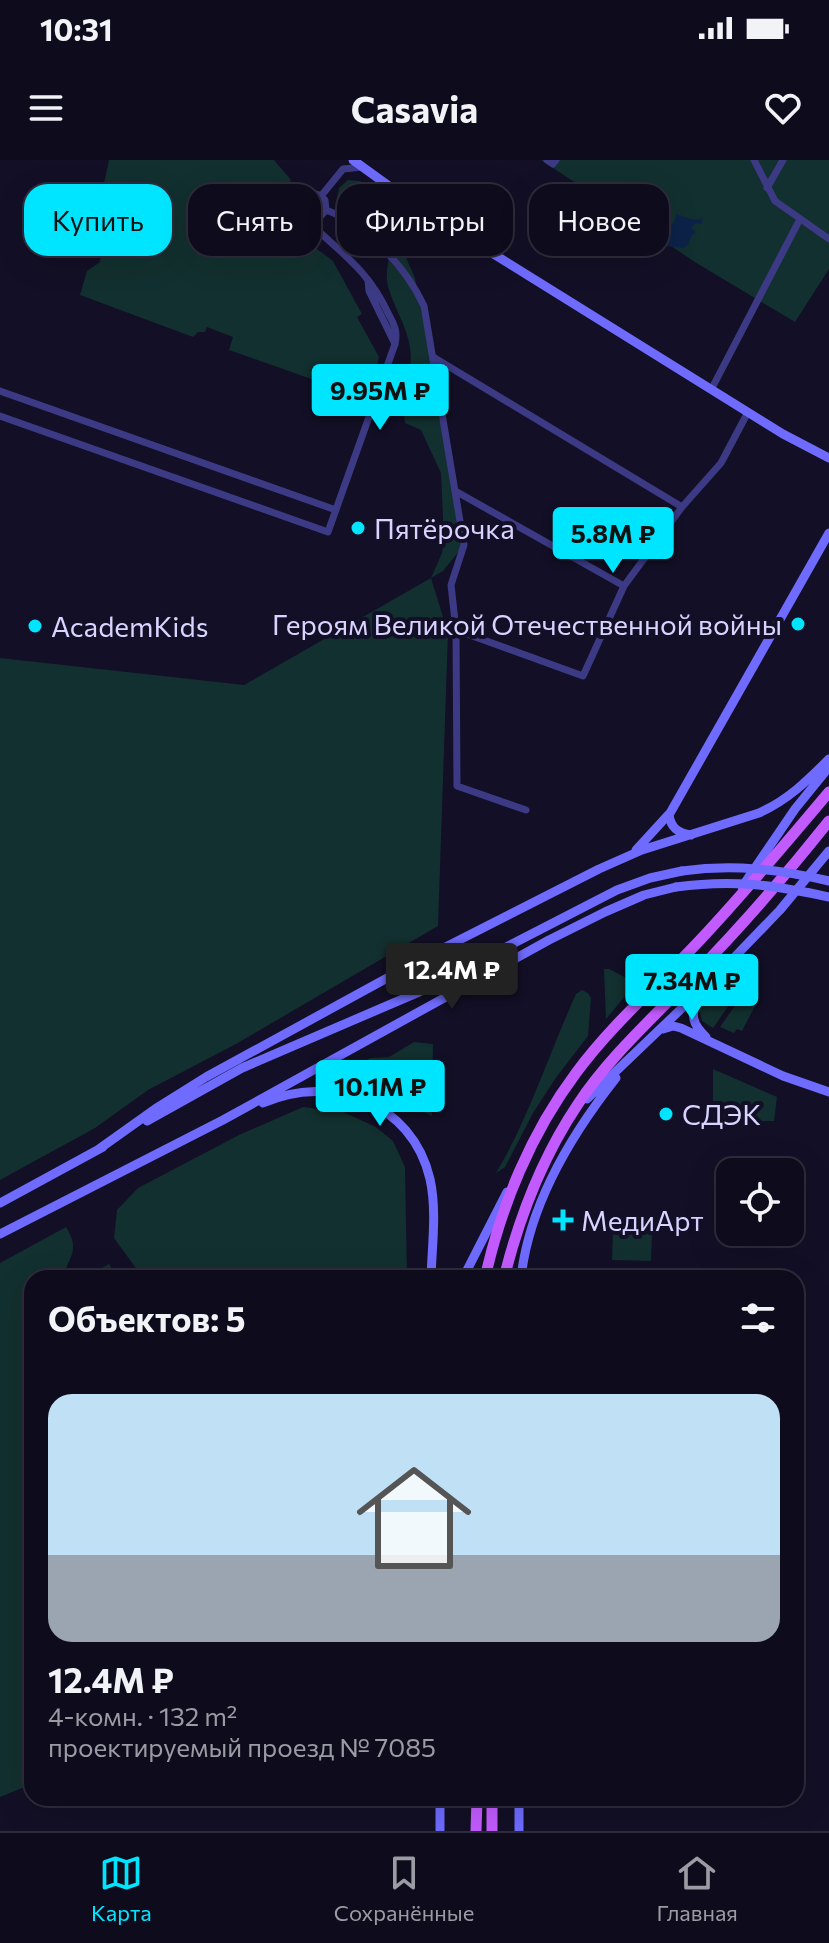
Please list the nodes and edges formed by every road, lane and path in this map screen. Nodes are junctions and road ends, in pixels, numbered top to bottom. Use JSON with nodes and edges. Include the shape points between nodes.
{"nodes":[{"id":1,"x":342,"y":160,"type":"edge"},
{"id":2,"x":353,"y":160,"type":"edge"},
{"id":3,"x":547,"y":160,"type":"edge"},
{"id":4,"x":556,"y":160,"type":"edge"},
{"id":5,"x":754,"y":160,"type":"edge"},
{"id":6,"x":783,"y":160,"type":"edge"},
{"id":7,"x":363,"y":167,"type":"junction"},
{"id":8,"x":343,"y":169,"type":"junction"},
{"id":9,"x":767,"y":188,"type":"junction"},
{"id":10,"x":321,"y":196,"type":"joint"},
{"id":11,"x":326,"y":210,"type":"junction"},
{"id":12,"x":321,"y":216,"type":"edge"},
{"id":13,"x":800,"y":219,"type":"junction"},
{"id":14,"x":321,"y":231,"type":"edge"},
{"id":15,"x":829,"y":239,"type":"edge"},
{"id":16,"x":433,"y":357,"type":"junction"},
{"id":17,"x":711,"y":390,"type":"junction"},
{"id":18,"x":0,"y":391,"type":"edge"},
{"id":19,"x":748,"y":412,"type":"junction"},
{"id":20,"x":0,"y":416,"type":"edge"},
{"id":21,"x":829,"y":458,"type":"edge"},
{"id":22,"x":457,"y":492,"type":"junction"},
{"id":23,"x":682,"y":507,"type":"junction"},
{"id":24,"x":336,"y":510,"type":"junction"},
{"id":25,"x":829,"y":533,"type":"edge"},
{"id":26,"x":624,"y":586,"type":"junction"},
{"id":27,"x":456,"y":630,"type":"junction"},
{"id":28,"x":829,"y":759,"type":"edge"},
{"id":29,"x":829,"y":767,"type":"edge"},
{"id":30,"x":829,"y":792,"type":"edge"},
{"id":31,"x":526,"y":810,"type":"dead end"},
{"id":32,"x":670,"y":813,"type":"junction"},
{"id":33,"x":829,"y":821,"type":"edge"},
{"id":34,"x":691,"y":835,"type":"junction"},
{"id":35,"x":829,"y":851,"type":"edge"},
{"id":36,"x":621,"y":860,"type":"junction"},
{"id":37,"x":829,"y":863,"type":"edge"},
{"id":38,"x":814,"y":870,"type":"junction"},
{"id":39,"x":829,"y":881,"type":"edge"},
{"id":40,"x":829,"y":897,"type":"edge"},
{"id":41,"x":699,"y":941,"type":"junction"},
{"id":42,"x":707,"y":985,"type":"junction"},
{"id":43,"x":654,"y":1035,"type":"junction"},
{"id":44,"x":712,"y":1042,"type":"junction"},
{"id":45,"x":627,"y":1063,"type":"junction"},
{"id":46,"x":829,"y":1092,"type":"edge"},
{"id":47,"x":223,"y":1120,"type":"junction"},
{"id":48,"x":566,"y":1122,"type":"junction"},
{"id":49,"x":99,"y":1149,"type":"junction"},
{"id":50,"x":518,"y":1176,"type":"junction"},
{"id":51,"x":0,"y":1203,"type":"edge"},
{"id":52,"x":0,"y":1234,"type":"edge"},
{"id":53,"x":431,"y":1270,"type":"edge"},
{"id":54,"x":467,"y":1270,"type":"edge"},
{"id":55,"x":487,"y":1270,"type":"edge"},
{"id":56,"x":506,"y":1270,"type":"edge"},
{"id":57,"x":523,"y":1270,"type":"edge"},
{"id":58,"x":440,"y":1806,"type":"edge"},
{"id":59,"x":477,"y":1806,"type":"edge"},
{"id":60,"x":492,"y":1806,"type":"edge"},
{"id":61,"x":519,"y":1806,"type":"edge"},
{"id":62,"x":440,"y":1831,"type":"edge"},
{"id":63,"x":476,"y":1831,"type":"edge"},
{"id":64,"x":492,"y":1831,"type":"edge"},
{"id":65,"x":519,"y":1831,"type":"edge"}],
"edges":[{"from":1,"to":8,"type":"street"},
{"from":2,"to":7,"type":"main road"},
{"from":3,"to":4,"type":"street"},
{"from":5,"to":9,"type":"street"},
{"from":6,"to":9,"type":"street"},
{"from":7,"to":8,"type":"street"},
{"from":7,"to":17,"type":"main road","via":[[418,207]]},
{"from":8,"to":10,"type":"street"},
{"from":9,"to":13,"type":"street"},
{"from":10,"to":11,"type":"street"},
{"from":11,"to":12,"type":"street"},
{"from":11,"to":16,"type":"street","via":[[372,240],[414,285],[424,306]]},
{"from":13,"to":15,"type":"street"},
{"from":13,"to":17,"type":"street"},
{"from":14,"to":24,"type":"street","via":[[376,288],[396,329]]},
{"from":16,"to":22,"type":"street"},
{"from":16,"to":23,"type":"street"},
{"from":17,"to":19,"type":"main road"},
{"from":18,"to":24,"type":"street"},
{"from":19,"to":21,"type":"main road"},
{"from":19,"to":23,"type":"street","via":[[721,463]]},
{"from":20,"to":24,"type":"street","via":[[328,532]]},
{"from":22,"to":26,"type":"street"},
{"from":22,"to":27,"type":"street","via":[[464,545],[451,585]]},
{"from":23,"to":26,"type":"street"},
{"from":25,"to":32,"type":"main road"},
{"from":26,"to":27,"type":"street","via":[[583,676]]},
{"from":27,"to":31,"type":"street","via":[[457,786]]},
{"from":28,"to":34,"type":"main road","via":[[778,804]]},
{"from":29,"to":41,"type":"main road"},
{"from":30,"to":41,"type":"main road"},
{"from":32,"to":34,"type":"main road","via":[[673,827]]},
{"from":32,"to":36,"type":"main road"},
{"from":33,"to":48,"type":"main road","via":[[741,926],[614,1057]]},
{"from":34,"to":36,"type":"main road"},
{"from":35,"to":38,"type":"main road"},
{"from":36,"to":49,"type":"main road","via":[[422,959],[206,1077]]},
{"from":37,"to":38,"type":"main road"},
{"from":38,"to":42,"type":"main road"},
{"from":39,"to":49,"type":"main road","bridge":true,"via":[[754,867],[712,867],[617,890],[419,992],[242,1068]]},
{"from":40,"to":47,"type":"main road","bridge":true,"via":[[733,882],[644,895],[549,940]]},
{"from":41,"to":50,"type":"main road","via":[[576,1073],[549,1112]]},
{"from":42,"to":43,"type":"main road"},
{"from":42,"to":44,"type":"main road","via":[[692,1014]]},
{"from":43,"to":44,"type":"main road","via":[[673,1026]]},
{"from":43,"to":45,"type":"main road"},
{"from":44,"to":46,"type":"main road"},
{"from":45,"to":48,"type":"main road"},
{"from":45,"to":57,"type":"main road","via":[[561,1161],[531,1233]]},
{"from":47,"to":52,"type":"main road"},
{"from":47,"to":53,"type":"main road","via":[[278,1096],[314,1091],[347,1094],[390,1115],[421,1152],[429,1177],[434,1204]]},
{"from":48,"to":56,"type":"main road","via":[[536,1184]]},
{"from":49,"to":51,"type":"main road"},
{"from":50,"to":54,"type":"main road"},
{"from":50,"to":55,"type":"main road"},
{"from":58,"to":62,"type":"main road"},
{"from":59,"to":63,"type":"main road"},
{"from":60,"to":64,"type":"main road"},
{"from":61,"to":65,"type":"main road"}]}
